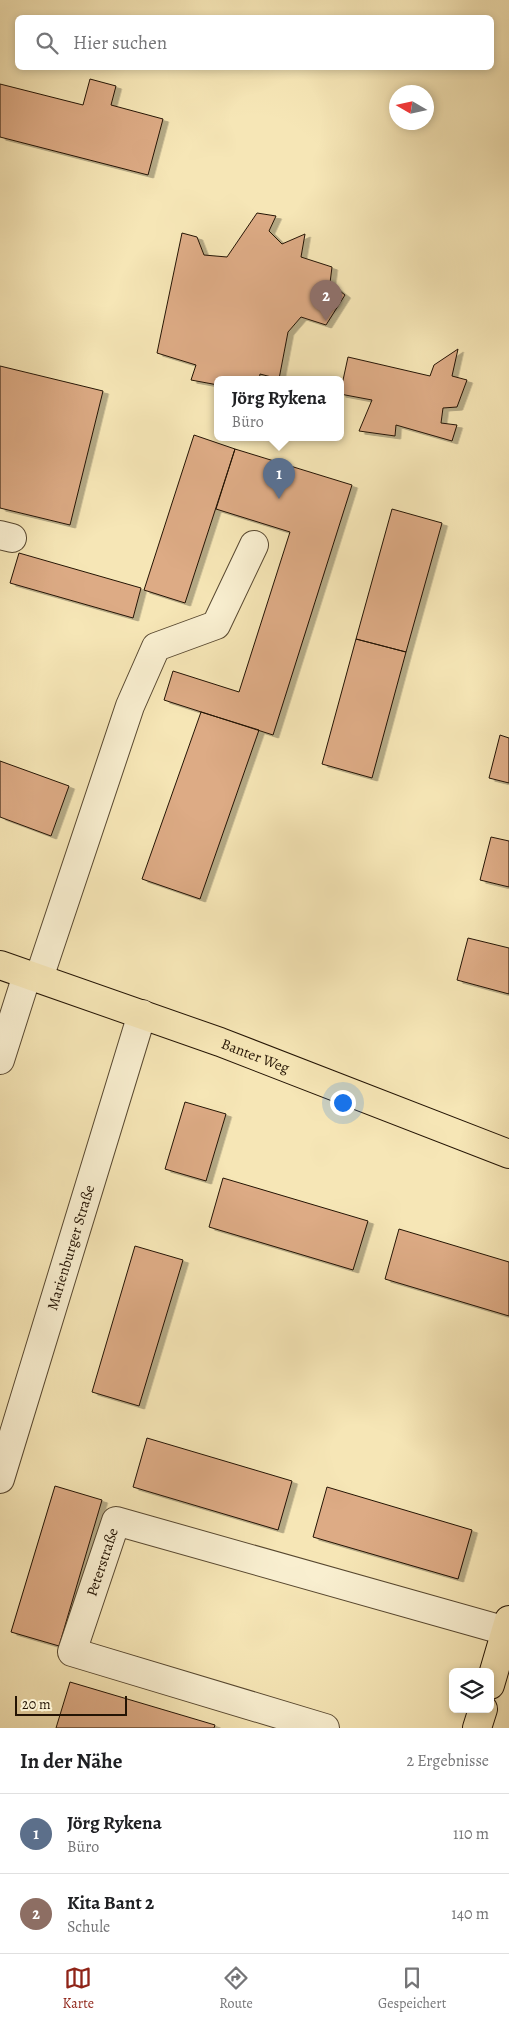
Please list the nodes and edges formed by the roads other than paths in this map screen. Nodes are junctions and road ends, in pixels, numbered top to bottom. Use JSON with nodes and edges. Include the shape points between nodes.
{"nodes":[{"id":1,"x":254,"y":545,"type":"dead end"},
{"id":2,"x":0,"y":965,"type":"edge"},
{"id":3,"x":34,"y":976,"type":"junction"},
{"id":4,"x":142,"y":1014,"type":"junction"},
{"id":5,"x":0,"y":1060,"type":"edge"},
{"id":6,"x":509,"y":1154,"type":"edge"},
{"id":7,"x":0,"y":1479,"type":"edge"},
{"id":8,"x":508,"y":1625,"type":"edge"},
{"id":9,"x":494,"y":1672,"type":"edge"},
{"id":10,"x":482,"y":1713,"type":"edge"},
{"id":11,"x":325,"y":1728,"type":"edge"},
{"id":12,"x":477,"y":1728,"type":"edge"}],
"edges":[{"from":1,"to":3,"type":"street","via":[[216,625],[156,648],[130,706]]},
{"from":2,"to":3,"type":"main road","name":"Banter Weg"},
{"from":3,"to":4,"type":"main road","name":"Banter Weg"},
{"from":3,"to":5,"type":"street"},
{"from":4,"to":6,"type":"main road","name":"Banter Weg"},
{"from":4,"to":7,"type":"street","name":"Marienburger Straße"},
{"from":8,"to":9,"type":"main road","name":"Peterstraße"},
{"from":8,"to":11,"type":"street","name":"Peterstraße","via":[[116,1521],[72,1652]]},
{"from":10,"to":12,"type":"main road"}]}
